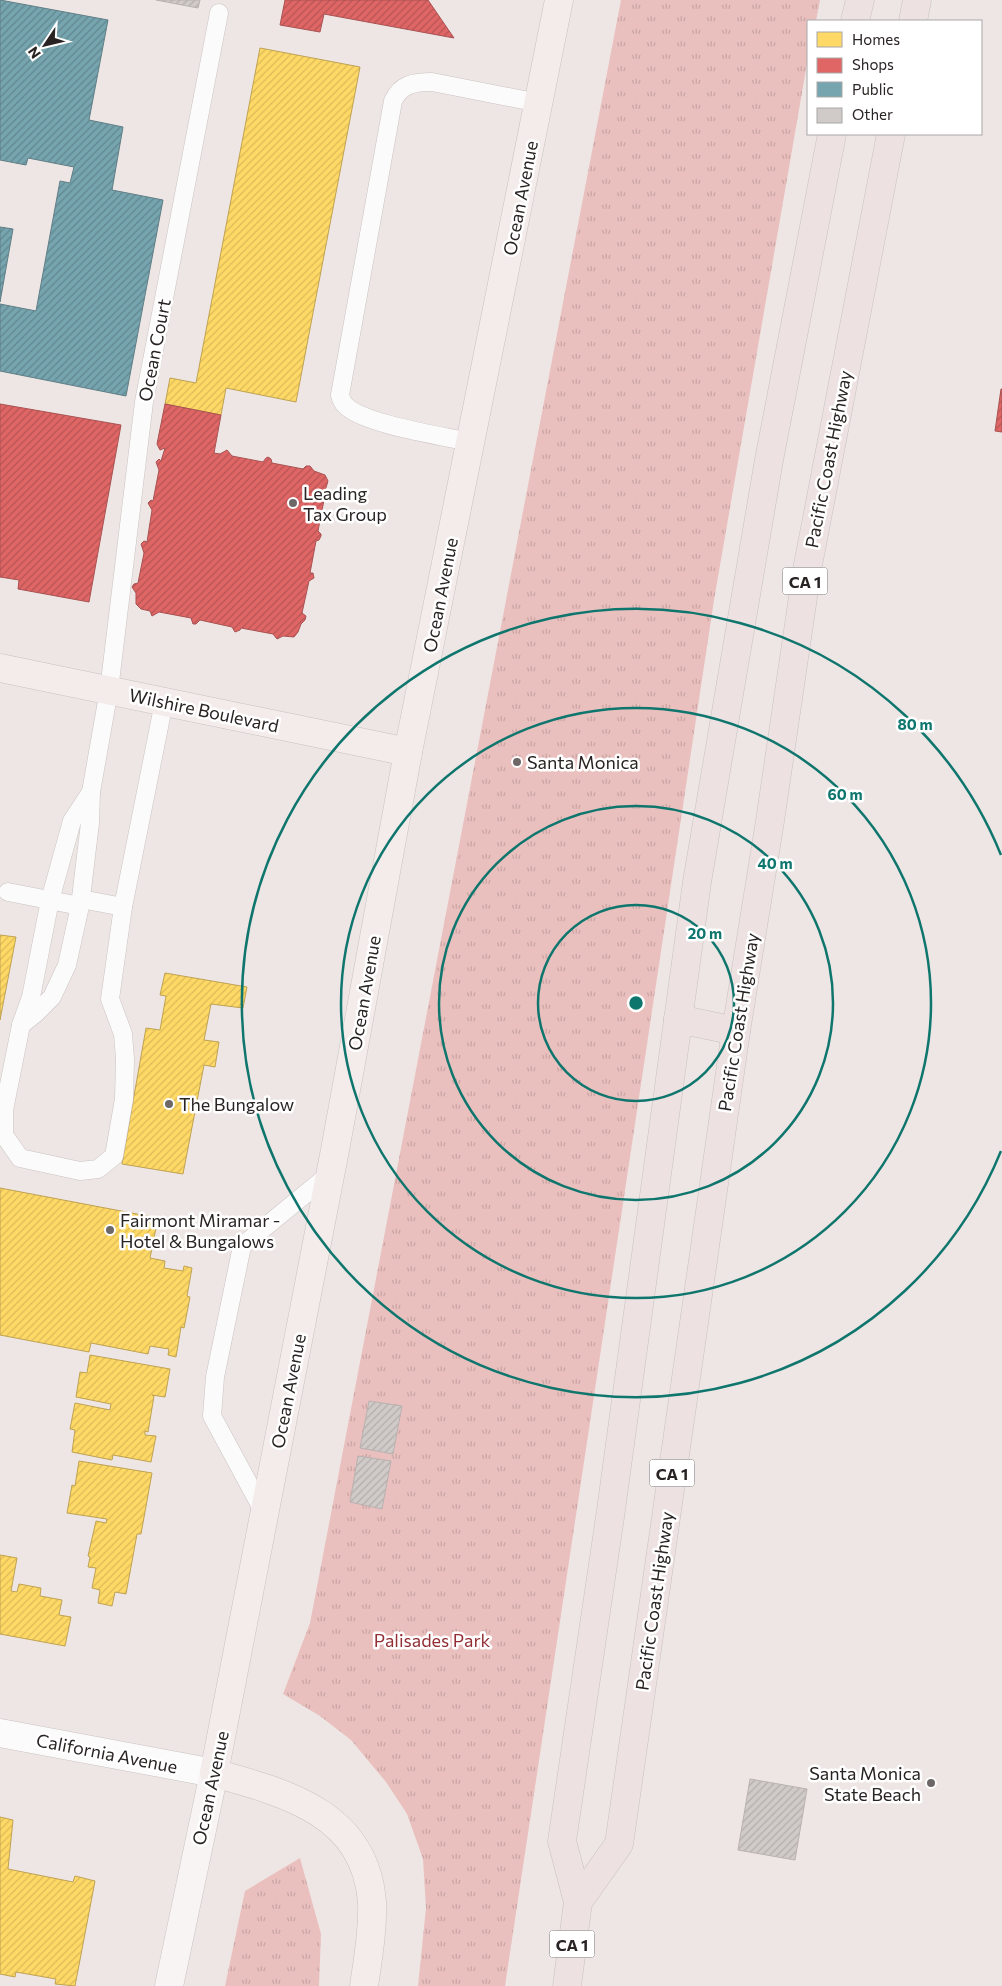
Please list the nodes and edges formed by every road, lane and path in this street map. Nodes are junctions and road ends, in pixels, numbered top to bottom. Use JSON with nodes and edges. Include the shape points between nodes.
{"nodes":[{"id":1,"x":559,"y":0,"type":"edge"},
{"id":2,"x":860,"y":0,"type":"edge"},
{"id":3,"x":917,"y":0,"type":"edge"},
{"id":4,"x":219,"y":13,"type":"dead end"},
{"id":5,"x":855,"y":20,"type":"edge"},
{"id":6,"x":913,"y":20,"type":"edge"},
{"id":7,"x":539,"y":103,"type":"junction"},
{"id":8,"x":832,"y":135,"type":"edge"},
{"id":9,"x":892,"y":135,"type":"edge"},
{"id":10,"x":470,"y":442,"type":"junction"},
{"id":11,"x":0,"y":668,"type":"edge"},
{"id":12,"x":109,"y":690,"type":"junction"},
{"id":13,"x":164,"y":702,"type":"junction"},
{"id":14,"x":408,"y":752,"type":"junction"},
{"id":15,"x":91,"y":792,"type":"junction"},
{"id":16,"x":8,"y":892,"type":"dead end"},
{"id":17,"x":50,"y":900,"type":"junction"},
{"id":18,"x":80,"y":903,"type":"junction"},
{"id":19,"x":123,"y":907,"type":"junction"},
{"id":20,"x":678,"y":1019,"type":"junction"},
{"id":21,"x":20,"y":1026,"type":"junction"},
{"id":22,"x":736,"y":1031,"type":"junction"},
{"id":23,"x":331,"y":1173,"type":"junction"},
{"id":24,"x":264,"y":1514,"type":"junction"},
{"id":25,"x":0,"y":1733,"type":"edge"},
{"id":26,"x":214,"y":1773,"type":"junction"},
{"id":27,"x":578,"y":1902,"type":"junction"},
{"id":28,"x":169,"y":1986,"type":"edge"},
{"id":29,"x":364,"y":1986,"type":"edge"},
{"id":30,"x":567,"y":1986,"type":"edge"}],
"edges":[{"from":1,"to":7,"type":"main road","name":"Ocean Avenue"},
{"from":2,"to":5,"type":"highway"},
{"from":3,"to":6,"type":"highway"},
{"from":4,"to":12,"type":"lane","name":"Ocean Court","via":[[144,402]]},
{"from":7,"to":10,"type":"main road","name":"Ocean Avenue"},
{"from":7,"to":10,"type":"lane","via":[[432,82],[405,86],[393,101],[340,395],[350,410],[367,418]]},
{"from":8,"to":20,"type":"highway","name":"Pacific Coast Highway","number":"CA 1","via":[[767,470],[697,882]]},
{"from":9,"to":22,"type":"highway","name":"Pacific Coast Highway","number":"CA 1","via":[[807,570]]},
{"from":10,"to":14,"type":"main road","name":"Ocean Avenue"},
{"from":11,"to":12,"type":"main road","name":"Wilshire Boulevard"},
{"from":12,"to":13,"type":"main road","name":"Wilshire Boulevard"},
{"from":12,"to":15,"type":"lane","name":"Ocean Court"},
{"from":13,"to":14,"type":"main road","name":"Wilshire Boulevard"},
{"from":13,"to":19,"type":"lane"},
{"from":14,"to":23,"type":"main road","name":"Ocean Avenue"},
{"from":15,"to":17,"type":"lane","via":[[72,820]]},
{"from":15,"to":18,"type":"lane","name":"Ocean Court"},
{"from":16,"to":17,"type":"lane"},
{"from":17,"to":18,"type":"lane"},
{"from":17,"to":21,"type":"lane","via":[[30,997]]},
{"from":18,"to":19,"type":"lane"},
{"from":18,"to":21,"type":"lane","name":"Ocean Court","via":[[67,965],[52,997]]},
{"from":19,"to":21,"type":"lane","via":[[110,999],[123,1034],[124,1099],[114,1156],[98,1169],[80,1171],[20,1158],[4,1134],[4,1110]]},
{"from":20,"to":22,"type":"highway"},
{"from":20,"to":27,"type":"highway","name":"Pacific Coast Highway","number":"CA 1","via":[[609,1527],[562,1841]]},
{"from":22,"to":27,"type":"highway","name":"Pacific Coast Highway","number":"CA 1","via":[[619,1844]]},
{"from":23,"to":24,"type":"main road","name":"Ocean Avenue"},
{"from":23,"to":24,"type":"lane","via":[[242,1246],[214,1377],[212,1416]]},
{"from":24,"to":26,"type":"main road","name":"Ocean Avenue"},
{"from":25,"to":26,"type":"street","name":"California Avenue"},
{"from":26,"to":28,"type":"main road","name":"Ocean Avenue"},
{"from":26,"to":29,"type":"main road","via":[[273,1791],[311,1808],[354,1844],[369,1882],[372,1902]]},
{"from":27,"to":30,"type":"highway","name":"Pacific Coast Highway","number":"CA 1"}]}
